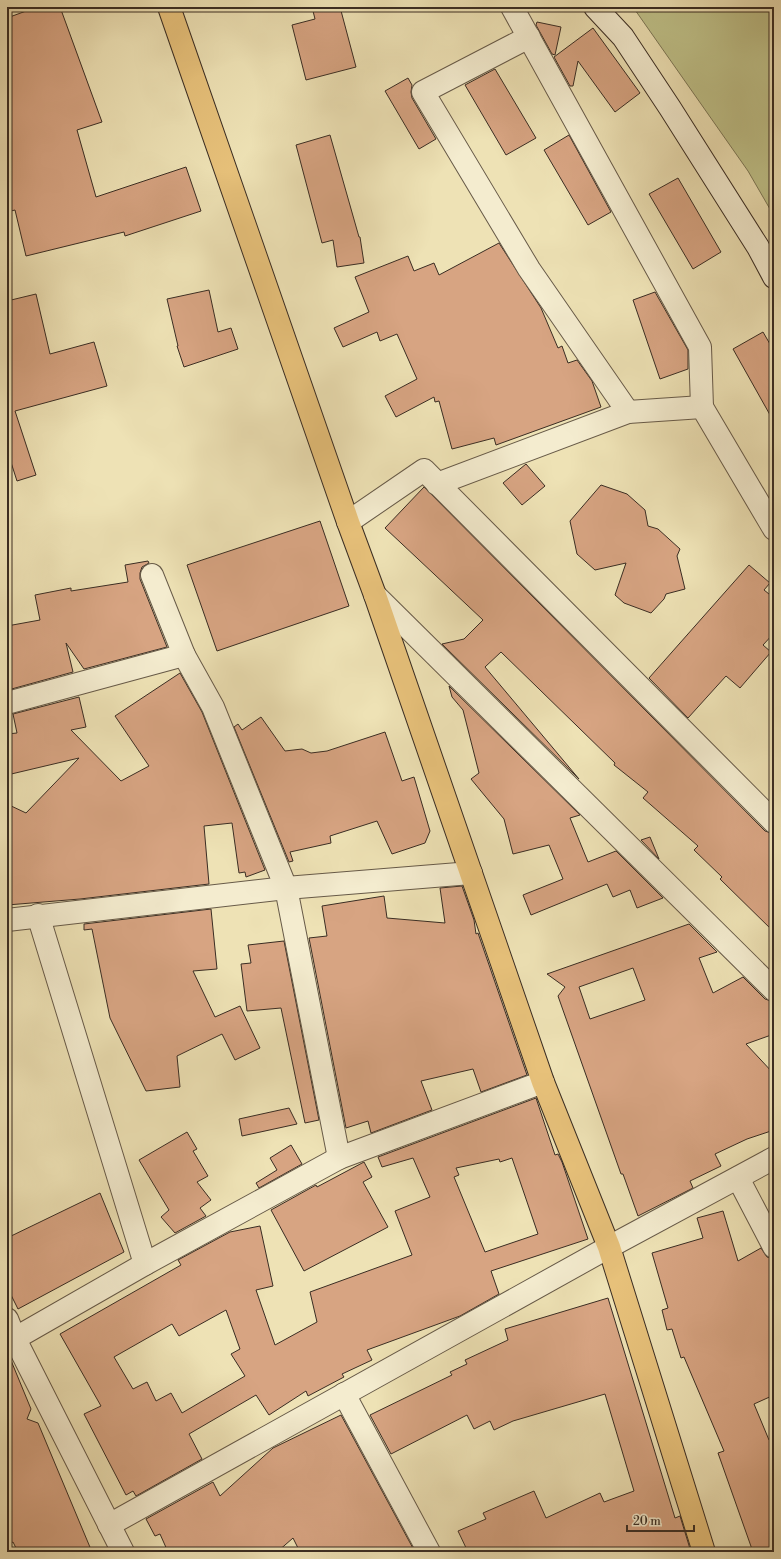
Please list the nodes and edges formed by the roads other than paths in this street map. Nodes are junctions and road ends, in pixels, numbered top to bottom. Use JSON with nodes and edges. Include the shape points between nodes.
{"nodes":[{"id":1,"x":169,"y":7,"type":"edge"},
{"id":2,"x":512,"y":7,"type":"edge"},
{"id":3,"x":595,"y":7,"type":"edge"},
{"id":4,"x":529,"y":37,"type":"junction"},
{"id":5,"x":774,"y":276,"type":"edge"},
{"id":6,"x":702,"y":407,"type":"junction"},
{"id":7,"x":628,"y":412,"type":"junction"},
{"id":8,"x":437,"y":484,"type":"junction"},
{"id":9,"x":348,"y":522,"type":"junction"},
{"id":10,"x":774,"y":528,"type":"edge"},
{"id":11,"x":152,"y":574,"type":"dead end"},
{"id":12,"x":375,"y":594,"type":"junction"},
{"id":13,"x":184,"y":656,"type":"junction"},
{"id":14,"x":7,"y":704,"type":"edge"},
{"id":15,"x":774,"y":822,"type":"edge"},
{"id":16,"x":471,"y":873,"type":"junction"},
{"id":17,"x":286,"y":888,"type":"junction"},
{"id":18,"x":38,"y":915,"type":"junction"},
{"id":19,"x":7,"y":920,"type":"edge"},
{"id":20,"x":774,"y":990,"type":"edge"},
{"id":21,"x":544,"y":1082,"type":"junction"},
{"id":22,"x":339,"y":1158,"type":"junction"},
{"id":23,"x":774,"y":1158,"type":"edge"},
{"id":24,"x":738,"y":1178,"type":"junction"},
{"id":25,"x":609,"y":1247,"type":"junction"},
{"id":26,"x":774,"y":1247,"type":"edge"},
{"id":27,"x":145,"y":1264,"type":"junction"},
{"id":28,"x":10,"y":1334,"type":"edge"},
{"id":29,"x":344,"y":1394,"type":"junction"},
{"id":30,"x":109,"y":1524,"type":"junction"},
{"id":31,"x":123,"y":1552,"type":"edge"},
{"id":32,"x":430,"y":1552,"type":"edge"},
{"id":33,"x":704,"y":1552,"type":"edge"}],
"edges":[{"from":1,"to":9,"type":"main road"},
{"from":2,"to":4,"type":"street"},
{"from":3,"to":5,"type":"street","via":[[622,37],[670,108]]},
{"from":4,"to":6,"type":"street","via":[[700,348]]},
{"from":4,"to":7,"type":"street","via":[[423,92],[528,269]]},
{"from":6,"to":7,"type":"street"},
{"from":6,"to":10,"type":"street"},
{"from":7,"to":8,"type":"street"},
{"from":8,"to":9,"type":"street","via":[[424,470]]},
{"from":8,"to":15,"type":"street"},
{"from":9,"to":12,"type":"main road"},
{"from":11,"to":13,"type":"street"},
{"from":12,"to":16,"type":"main road"},
{"from":12,"to":20,"type":"street"},
{"from":13,"to":14,"type":"street"},
{"from":13,"to":17,"type":"street","via":[[213,707]]},
{"from":16,"to":17,"type":"street"},
{"from":16,"to":21,"type":"main road"},
{"from":17,"to":18,"type":"street"},
{"from":17,"to":22,"type":"street"},
{"from":18,"to":19,"type":"street"},
{"from":18,"to":27,"type":"street"},
{"from":21,"to":22,"type":"street"},
{"from":21,"to":25,"type":"main road"},
{"from":22,"to":27,"type":"street"},
{"from":23,"to":24,"type":"street"},
{"from":24,"to":25,"type":"street"},
{"from":24,"to":26,"type":"street"},
{"from":25,"to":29,"type":"street"},
{"from":25,"to":33,"type":"main road"},
{"from":27,"to":28,"type":"street"},
{"from":28,"to":30,"type":"street"},
{"from":29,"to":30,"type":"street"},
{"from":29,"to":32,"type":"street"},
{"from":30,"to":31,"type":"street"}]}
